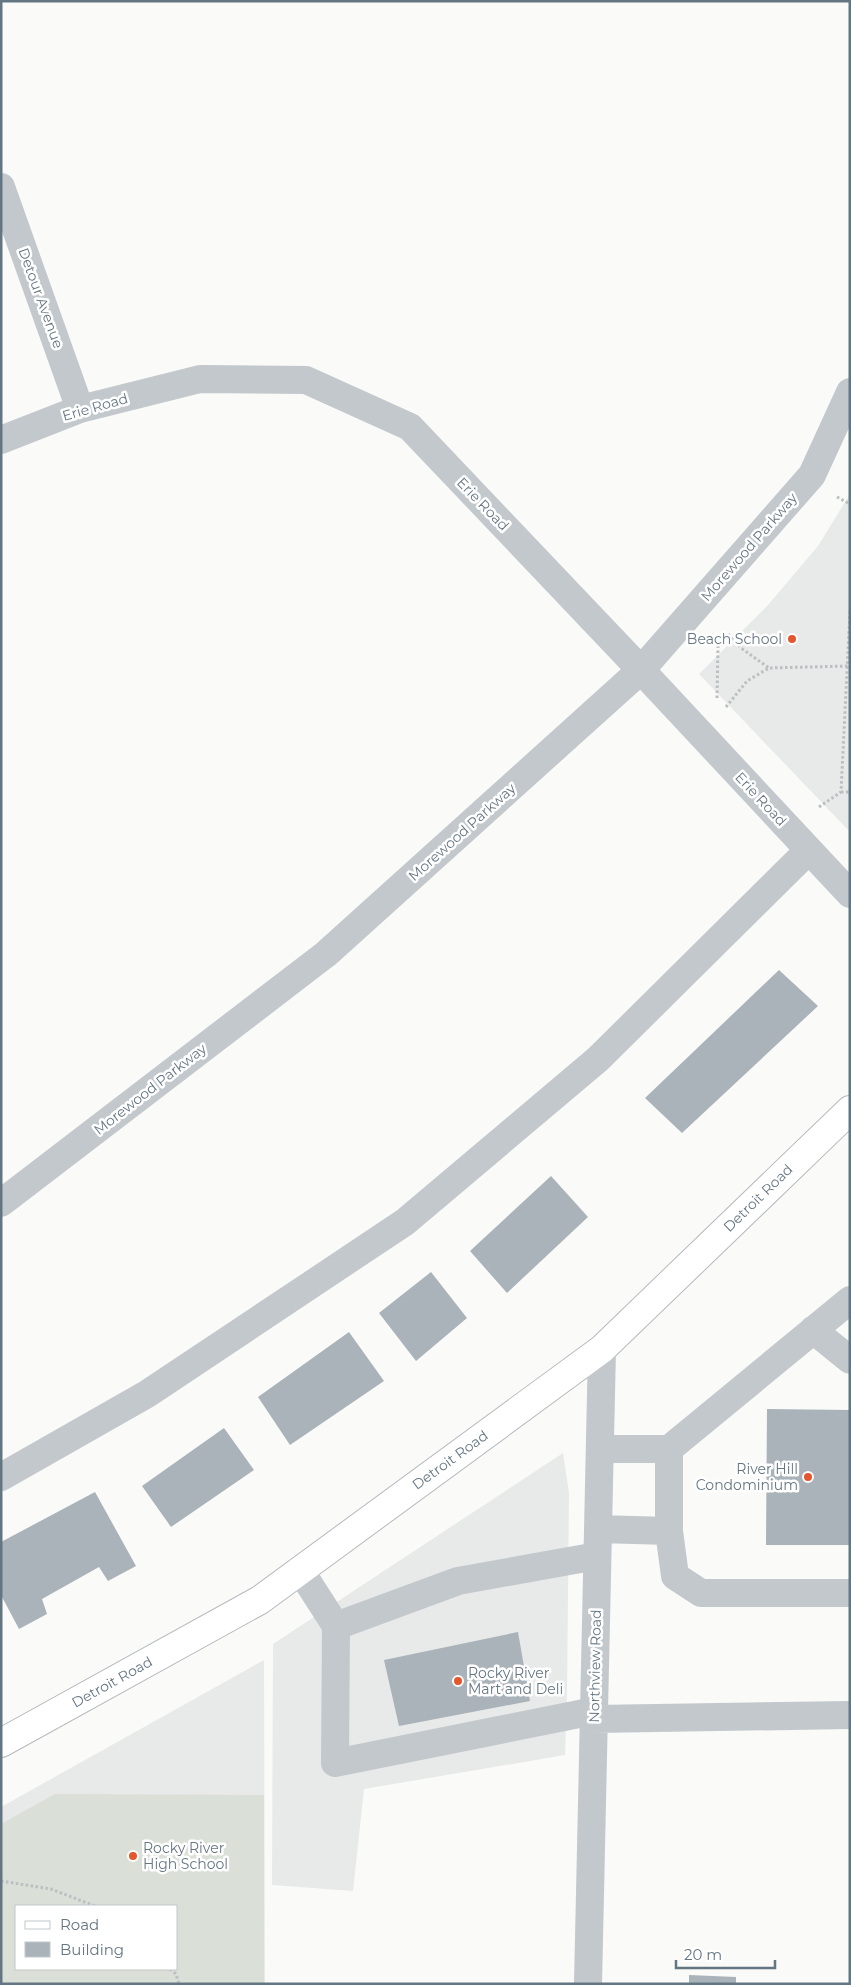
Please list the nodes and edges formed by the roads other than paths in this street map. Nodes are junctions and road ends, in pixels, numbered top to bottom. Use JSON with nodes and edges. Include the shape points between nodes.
{"nodes":[{"id":1,"x":1,"y":187,"type":"edge"},
{"id":2,"x":850,"y":392,"type":"edge"},
{"id":3,"x":80,"y":409,"type":"junction"},
{"id":4,"x":1,"y":440,"type":"edge"},
{"id":5,"x":641,"y":670,"type":"junction"},
{"id":6,"x":809,"y":850,"type":"junction"},
{"id":7,"x":850,"y":894,"type":"edge"},
{"id":8,"x":850,"y":1110,"type":"edge"},
{"id":9,"x":1,"y":1203,"type":"edge"},
{"id":10,"x":850,"y":1300,"type":"edge"},
{"id":11,"x":813,"y":1330,"type":"junction"},
{"id":12,"x":602,"y":1349,"type":"junction"},
{"id":13,"x":850,"y":1360,"type":"edge"},
{"id":14,"x":600,"y":1449,"type":"junction"},
{"id":15,"x":669,"y":1449,"type":"junction"},
{"id":16,"x":1,"y":1477,"type":"edge"},
{"id":17,"x":598,"y":1530,"type":"junction"},
{"id":18,"x":669,"y":1531,"type":"junction"},
{"id":19,"x":598,"y":1556,"type":"junction"},
{"id":20,"x":300,"y":1570,"type":"junction"},
{"id":21,"x":850,"y":1593,"type":"edge"},
{"id":22,"x":336,"y":1626,"type":"junction"},
{"id":23,"x":594,"y":1715,"type":"junction"},
{"id":24,"x":850,"y":1715,"type":"edge"},
{"id":25,"x":1,"y":1743,"type":"edge"},
{"id":26,"x":588,"y":1984,"type":"edge"}],
"edges":[{"from":1,"to":3,"type":"street","name":"Detour Avenue"},
{"from":2,"to":5,"type":"street","name":"Morewood Parkway","via":[[812,475]]},
{"from":3,"to":4,"type":"street","name":"Erie Road"},
{"from":3,"to":5,"type":"street","name":"Erie Road","via":[[200,379],[306,380],[410,427]]},
{"from":5,"to":6,"type":"street","name":"Erie Road"},
{"from":5,"to":9,"type":"street","name":"Morewood Parkway","via":[[326,954]]},
{"from":6,"to":7,"type":"street","name":"Erie Road"},
{"from":6,"to":16,"type":"street","via":[[598,1059],[405,1222],[147,1394]]},
{"from":8,"to":12,"type":"main road","name":"Detroit Road"},
{"from":10,"to":11,"type":"street"},
{"from":11,"to":13,"type":"street"},
{"from":11,"to":15,"type":"street"},
{"from":12,"to":14,"type":"street","name":"Northview Road"},
{"from":12,"to":20,"type":"main road","name":"Detroit Road"},
{"from":14,"to":15,"type":"street"},
{"from":14,"to":17,"type":"street","name":"Northview Road"},
{"from":15,"to":18,"type":"street"},
{"from":17,"to":18,"type":"street"},
{"from":17,"to":19,"type":"street","name":"Northview Road"},
{"from":18,"to":21,"type":"street","via":[[675,1576],[701,1593]]},
{"from":19,"to":22,"type":"street","via":[[458,1581]]},
{"from":19,"to":23,"type":"street","name":"Northview Road"},
{"from":20,"to":22,"type":"street"},
{"from":20,"to":25,"type":"main road","name":"Detroit Road","via":[[260,1600]]},
{"from":22,"to":23,"type":"street","via":[[335,1763]]},
{"from":23,"to":24,"type":"street"},
{"from":23,"to":26,"type":"street","name":"Northview Road"}]}
